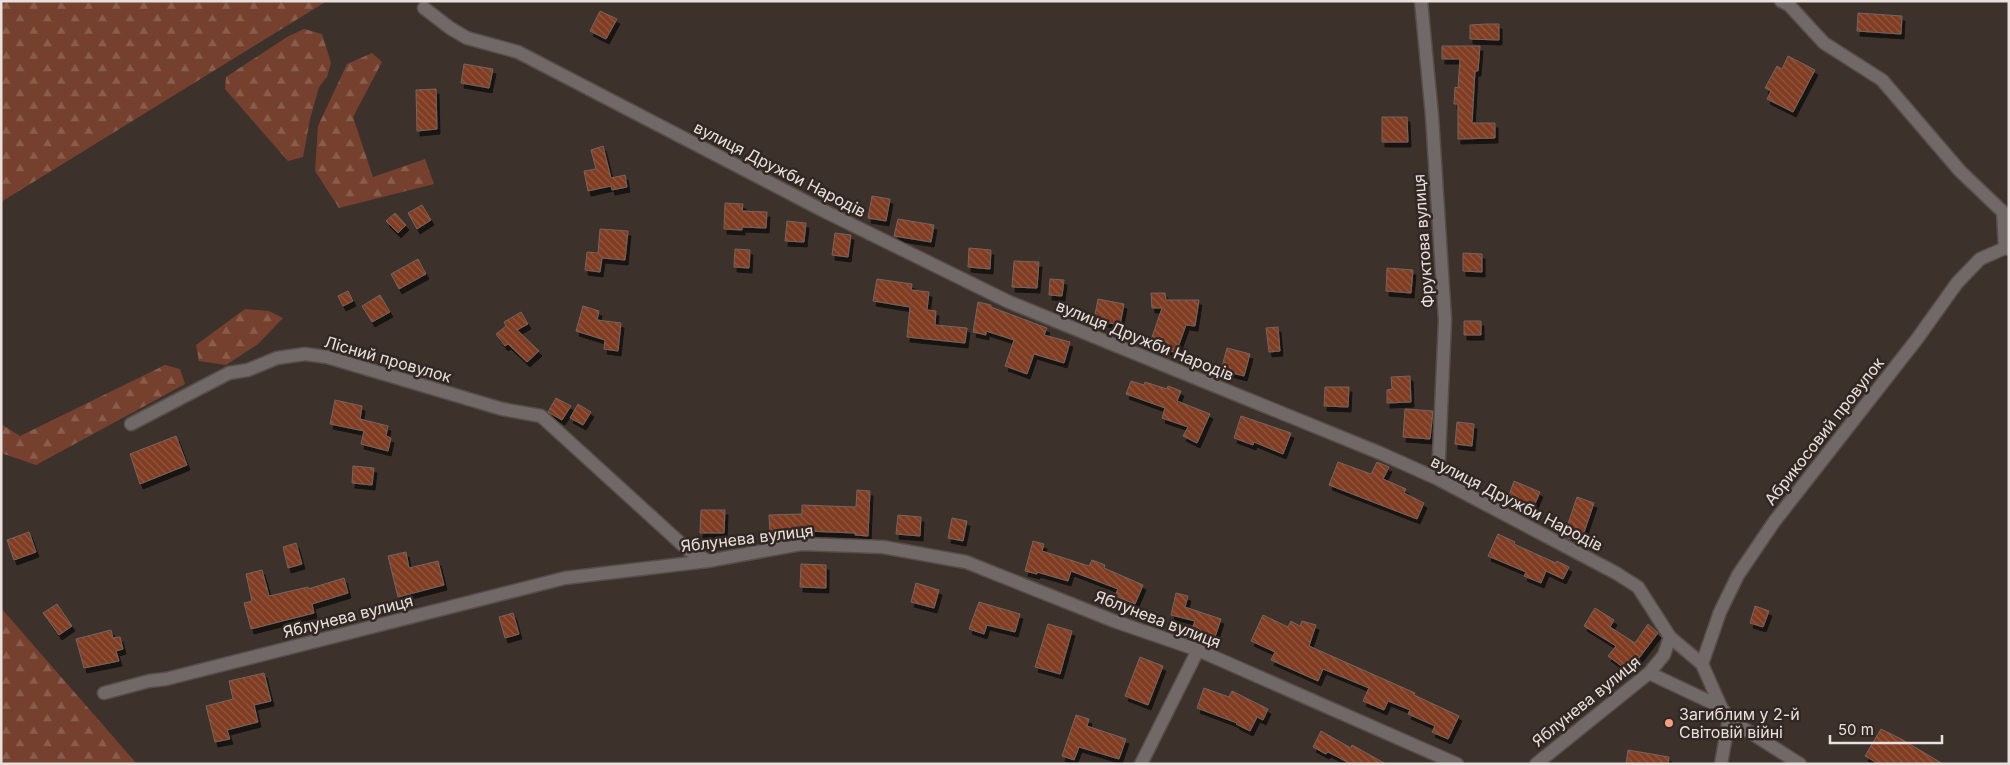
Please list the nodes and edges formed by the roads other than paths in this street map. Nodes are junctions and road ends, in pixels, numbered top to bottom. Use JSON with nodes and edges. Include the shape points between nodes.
{"nodes":[{"id":1,"x":1421,"y":1,"type":"edge"},
{"id":2,"x":1781,"y":1,"type":"edge"},
{"id":3,"x":424,"y":8,"type":"dead end"},
{"id":4,"x":2007,"y":248,"type":"edge"},
{"id":5,"x":131,"y":424,"type":"dead end"},
{"id":6,"x":1438,"y":479,"type":"junction"},
{"id":7,"x":708,"y":561,"type":"junction"},
{"id":8,"x":1670,"y":637,"type":"junction"},
{"id":9,"x":1198,"y":650,"type":"junction"},
{"id":10,"x":1702,"y":664,"type":"junction"},
{"id":11,"x":1649,"y":673,"type":"junction"},
{"id":12,"x":104,"y":693,"type":"dead end"},
{"id":13,"x":1721,"y":707,"type":"junction"},
{"id":14,"x":1729,"y":719,"type":"junction"},
{"id":15,"x":1141,"y":764,"type":"edge"},
{"id":16,"x":1457,"y":764,"type":"edge"},
{"id":17,"x":1536,"y":764,"type":"edge"},
{"id":18,"x":1721,"y":764,"type":"edge"},
{"id":19,"x":1800,"y":764,"type":"edge"}],
"edges":[{"from":1,"to":6,"type":"street","name":"Фруктова вулиця","via":[[1432,116],[1444,320]]},
{"from":2,"to":4,"type":"street","via":[[1789,5],[1824,42],[1882,80],[1960,172],[2003,212]]},
{"from":3,"to":6,"type":"street","name":"вулиця Дружби Народів","via":[[467,38],[518,52],[822,210],[1009,302]]},
{"from":4,"to":10,"type":"street","name":"Абрикосовий провулок","via":[[1980,258],[1958,283],[1774,522],[1738,575],[1720,612]]},
{"from":5,"to":7,"type":"street","name":"Лісний провулок","via":[[229,372],[248,370],[277,358],[305,354],[327,356],[502,409],[541,416],[687,549]]},
{"from":6,"to":8,"type":"street","name":"вулиця Дружби Народів","via":[[1638,587]]},
{"from":7,"to":9,"type":"street","name":"Яблунева вулиця","via":[[801,544],[883,547],[957,560]]},
{"from":7,"to":12,"type":"street","name":"Яблунева вулиця","via":[[565,578]]},
{"from":8,"to":10,"type":"street","name":"вулиця Дружби Народів"},
{"from":8,"to":11,"type":"street","name":"Яблунева вулиця","via":[[1664,655]]},
{"from":9,"to":15,"type":"street"},
{"from":9,"to":16,"type":"street","name":"Яблунева вулиця"},
{"from":10,"to":13,"type":"street","name":"вулиця Дружби Народів"},
{"from":11,"to":13,"type":"street"},
{"from":11,"to":17,"type":"street","name":"Яблунева вулиця"},
{"from":13,"to":14,"type":"street","name":"вулиця Дружби Народів"},
{"from":14,"to":18,"type":"street"},
{"from":14,"to":19,"type":"street","name":"вулиця Дружби Народів"}]}
